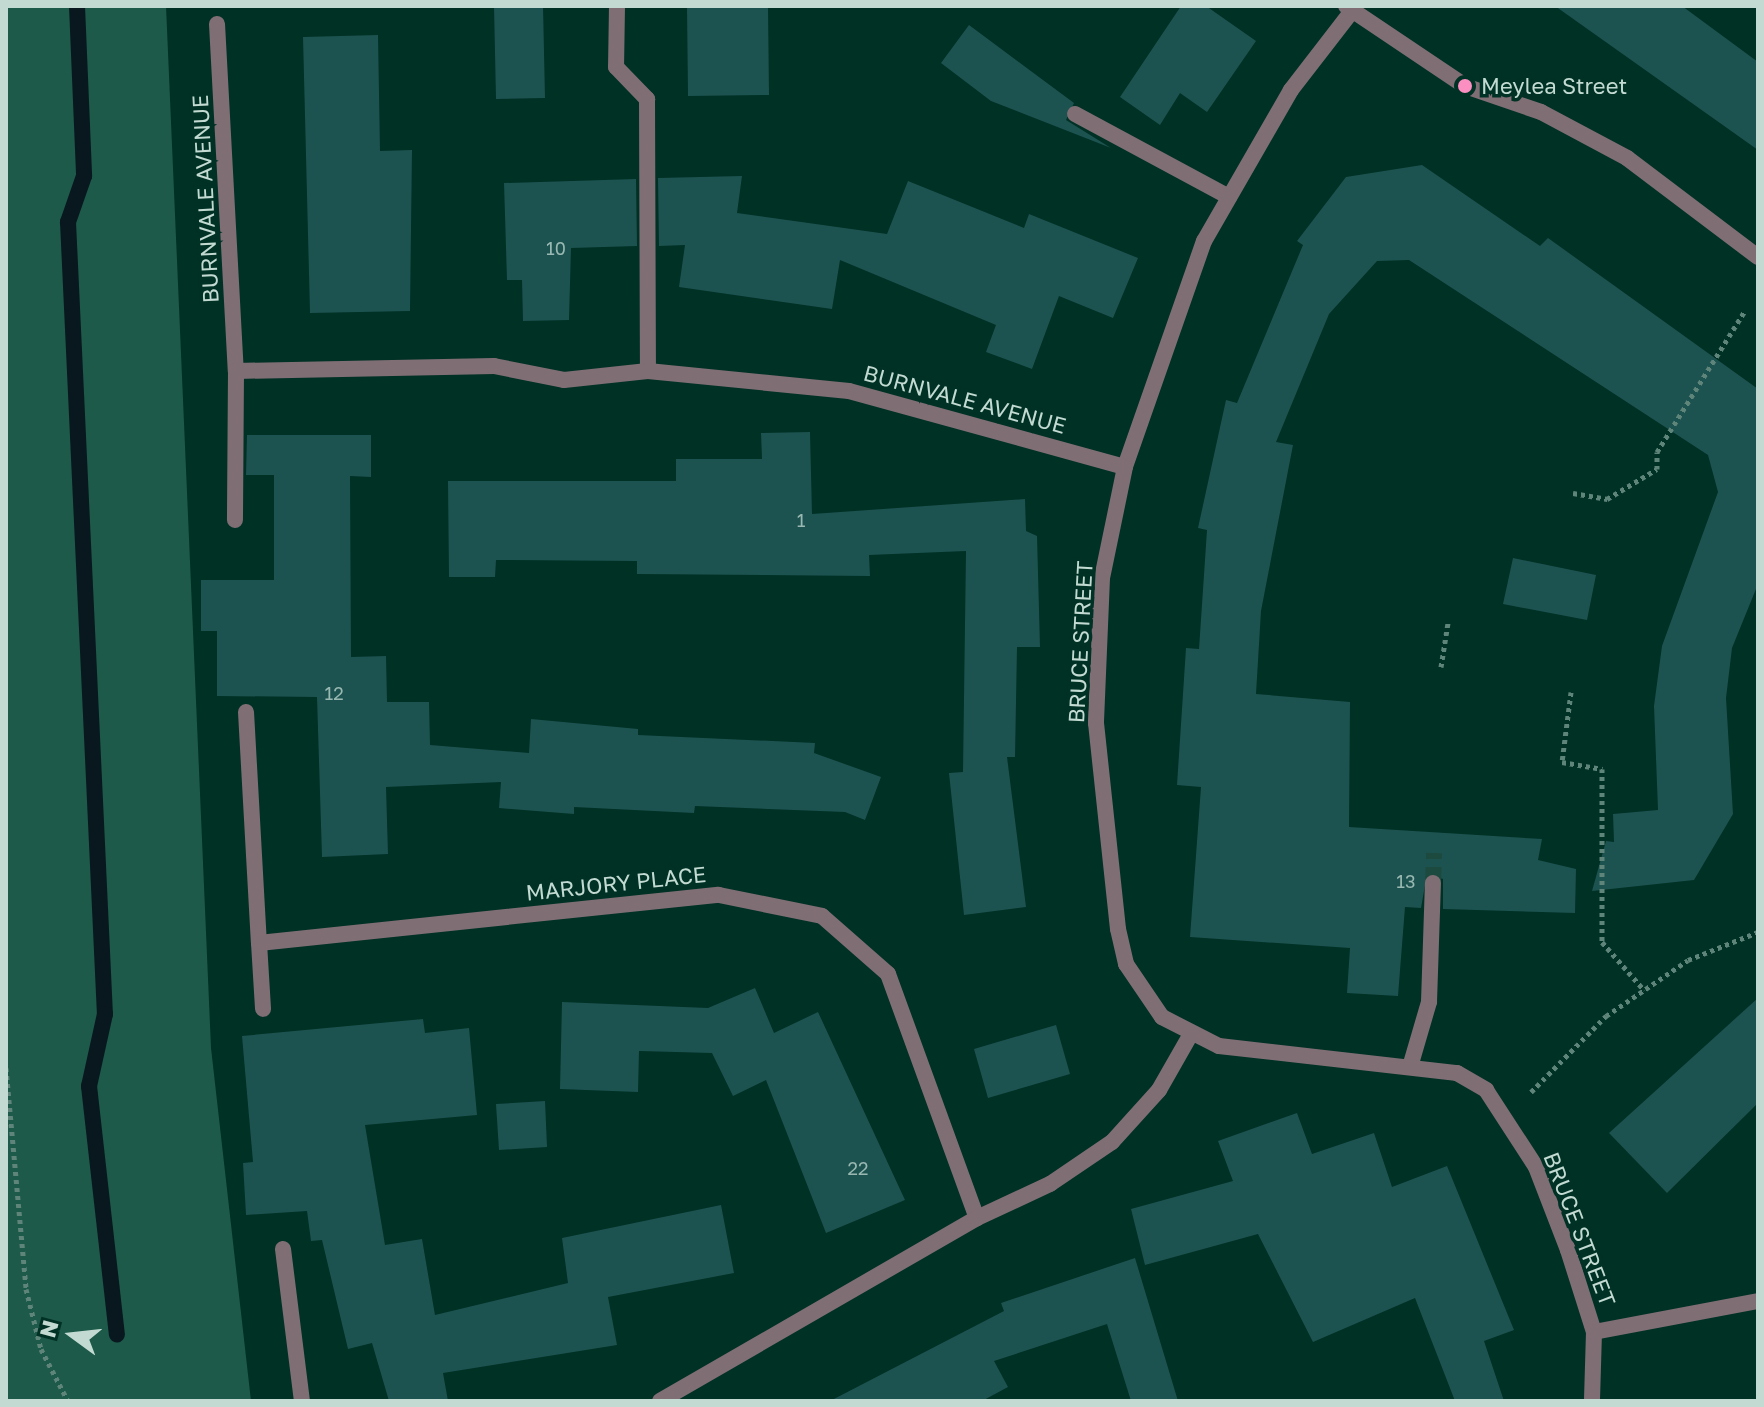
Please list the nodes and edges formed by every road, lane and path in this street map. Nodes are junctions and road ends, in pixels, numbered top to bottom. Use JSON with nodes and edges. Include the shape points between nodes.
{"nodes":[{"id":1,"x":617,"y":6,"type":"edge"},
{"id":2,"x":1349,"y":8,"type":"edge"},
{"id":3,"x":217,"y":24,"type":"dead end"},
{"id":4,"x":1075,"y":114,"type":"dead end"},
{"id":5,"x":1229,"y":197,"type":"junction"},
{"id":6,"x":1758,"y":257,"type":"edge"},
{"id":7,"x":1744,"y":312,"type":"dead end"},
{"id":8,"x":236,"y":371,"type":"junction"},
{"id":9,"x":648,"y":371,"type":"junction"},
{"id":10,"x":1125,"y":467,"type":"junction"},
{"id":11,"x":1573,"y":493,"type":"dead end"},
{"id":12,"x":235,"y":520,"type":"dead end"},
{"id":13,"x":1448,"y":623,"type":"dead end"},
{"id":14,"x":1441,"y":667,"type":"dead end"},
{"id":15,"x":1571,"y":692,"type":"dead end"},
{"id":16,"x":246,"y":712,"type":"dead end"},
{"id":17,"x":1433,"y":883,"type":"tunnel mouth"},
{"id":18,"x":1758,"y":932,"type":"edge"},
{"id":19,"x":259,"y":943,"type":"junction"},
{"id":20,"x":1644,"y":990,"type":"junction"},
{"id":21,"x":263,"y":1009,"type":"dead end"},
{"id":22,"x":1191,"y":1034,"type":"junction"},
{"id":23,"x":1410,"y":1067,"type":"junction"},
{"id":24,"x":6,"y":1068,"type":"edge"},
{"id":25,"x":1508,"y":1115,"type":"junction"},
{"id":26,"x":977,"y":1218,"type":"junction"},
{"id":27,"x":283,"y":1249,"type":"dead end"},
{"id":28,"x":1758,"y":1301,"type":"edge"},
{"id":29,"x":1594,"y":1332,"type":"junction"},
{"id":30,"x":68,"y":1401,"type":"edge"},
{"id":31,"x":302,"y":1401,"type":"edge"},
{"id":32,"x":660,"y":1401,"type":"edge"},
{"id":33,"x":1592,"y":1401,"type":"edge"}],
"edges":[{"from":1,"to":9,"type":"street","via":[[616,67],[647,99]]},
{"from":2,"to":5,"type":"street","name":"BRUCE STREET","via":[[1291,90]]},
{"from":2,"to":6,"type":"street","via":[[1465,86],[1541,112],[1627,158]]},
{"from":3,"to":8,"type":"street","name":"BURNVALE AVENUE"},
{"from":4,"to":5,"type":"street"},
{"from":5,"to":10,"type":"street","name":"BRUCE STREET","via":[[1204,241]]},
{"from":7,"to":11,"type":"path","via":[[1657,452],[1657,469],[1607,499]]},
{"from":8,"to":9,"type":"street","name":"BURNVALE AVENUE","via":[[494,366],[564,380]]},
{"from":8,"to":12,"type":"street","name":"BURNVALE AVENUE"},
{"from":9,"to":10,"type":"street","name":"BURNVALE AVENUE","via":[[865,394]]},
{"from":10,"to":22,"type":"street","name":"BRUCE STREET","via":[[1102,578],[1096,723],[1118,929],[1143,993],[1162,1017]]},
{"from":13,"to":14,"type":"path"},
{"from":15,"to":20,"type":"path","via":[[1562,762],[1602,769],[1602,942]]},
{"from":16,"to":19,"type":"street"},
{"from":17,"to":23,"type":"street","via":[[1429,1002]]},
{"from":18,"to":20,"type":"path","via":[[1688,960]]},
{"from":19,"to":21,"type":"street"},
{"from":19,"to":26,"type":"street","name":"MARJORY PLACE","via":[[719,895],[822,916],[888,974]]},
{"from":20,"to":25,"type":"path","via":[[1606,1016]]},
{"from":22,"to":23,"type":"street","name":"BRUCE STREET","via":[[1219,1046]]},
{"from":22,"to":26,"type":"street","via":[[1159,1090],[1112,1142],[1050,1184]]},
{"from":23,"to":25,"type":"street","name":"BRUCE STREET","via":[[1457,1073]]},
{"from":24,"to":30,"type":"path","via":[[26,1289],[41,1349]]},
{"from":25,"to":29,"type":"street","name":"BRUCE STREET","via":[[1536,1167]]},
{"from":26,"to":32,"type":"street"},
{"from":27,"to":31,"type":"street"},
{"from":28,"to":29,"type":"street","name":"BRUCE STREET"},
{"from":29,"to":33,"type":"street","name":"BRUCE STREET"}]}
